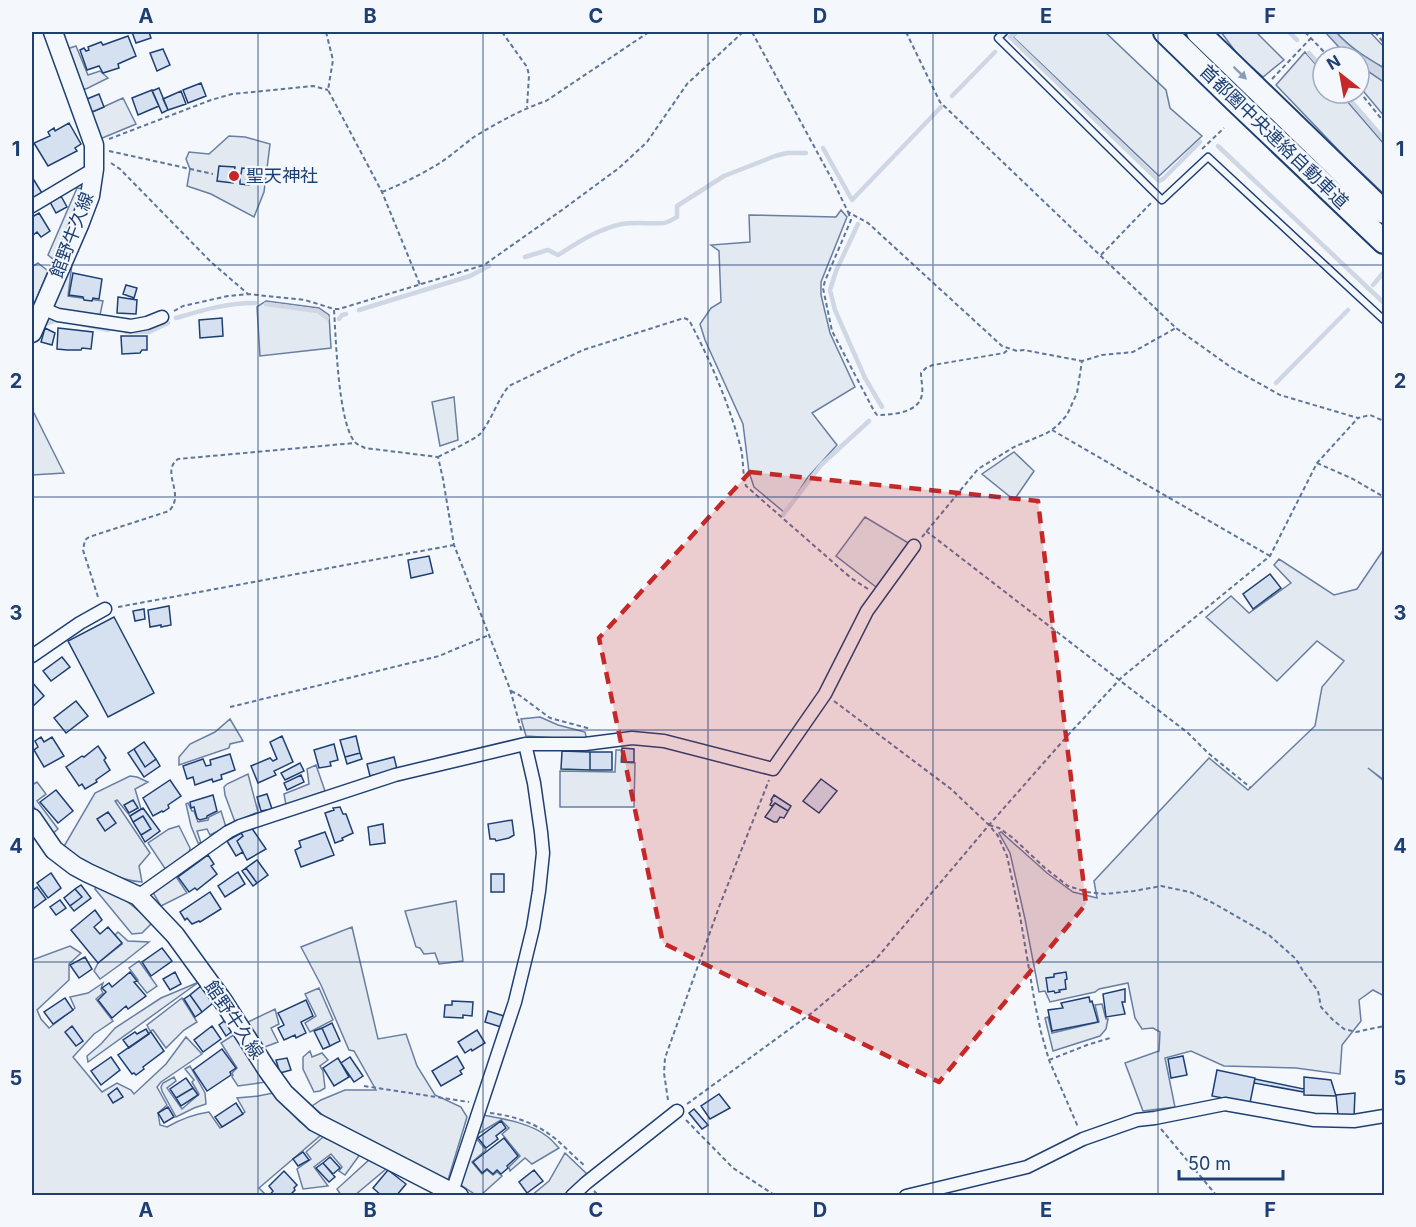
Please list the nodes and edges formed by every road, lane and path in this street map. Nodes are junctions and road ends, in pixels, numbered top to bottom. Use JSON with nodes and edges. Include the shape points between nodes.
{"nodes":[{"id":1,"x":53,"y":32,"type":"edge"},
{"id":2,"x":326,"y":32,"type":"edge"},
{"id":3,"x":502,"y":32,"type":"edge"},
{"id":4,"x":649,"y":32,"type":"edge"},
{"id":5,"x":743,"y":32,"type":"edge"},
{"id":6,"x":752,"y":32,"type":"edge"},
{"id":7,"x":906,"y":32,"type":"edge"},
{"id":8,"x":1004,"y":32,"type":"edge"},
{"id":9,"x":1165,"y":32,"type":"edge"},
{"id":10,"x":1198,"y":32,"type":"edge"},
{"id":11,"x":1305,"y":32,"type":"edge"},
{"id":12,"x":1375,"y":32,"type":"edge"},
{"id":13,"x":1311,"y":38,"type":"junction"},
{"id":14,"x":1384,"y":42,"type":"edge"},
{"id":15,"x":1318,"y":45,"type":"edge"},
{"id":16,"x":1270,"y":82,"type":"dead end"},
{"id":17,"x":328,"y":90,"type":"junction"},
{"id":18,"x":1370,"y":105,"type":"edge"},
{"id":19,"x":527,"y":107,"type":"junction"},
{"id":20,"x":1384,"y":122,"type":"edge"},
{"id":21,"x":94,"y":154,"type":"junction"},
{"id":22,"x":213,"y":174,"type":"dead end"},
{"id":23,"x":381,"y":192,"type":"junction"},
{"id":24,"x":32,"y":206,"type":"edge"},
{"id":25,"x":848,"y":212,"type":"junction"},
{"id":26,"x":1384,"y":212,"type":"edge"},
{"id":27,"x":1384,"y":242,"type":"edge"},
{"id":28,"x":420,"y":285,"type":"junction"},
{"id":29,"x":248,"y":294,"type":"junction"},
{"id":30,"x":42,"y":308,"type":"junction"},
{"id":31,"x":334,"y":309,"type":"junction"},
{"id":32,"x":162,"y":317,"type":"joint"},
{"id":33,"x":1384,"y":320,"type":"edge"},
{"id":34,"x":1176,"y":328,"type":"junction"},
{"id":35,"x":32,"y":333,"type":"edge"},
{"id":36,"x":1009,"y":349,"type":"junction"},
{"id":37,"x":1082,"y":361,"type":"junction"},
{"id":38,"x":1358,"y":418,"type":"junction"},
{"id":39,"x":1384,"y":421,"type":"edge"},
{"id":40,"x":1052,"y":430,"type":"junction"},
{"id":41,"x":355,"y":443,"type":"junction"},
{"id":42,"x":438,"y":457,"type":"junction"},
{"id":43,"x":1317,"y":463,"type":"junction"},
{"id":44,"x":1384,"y":497,"type":"edge"},
{"id":45,"x":926,"y":531,"type":"junction"},
{"id":46,"x":454,"y":545,"type":"junction"},
{"id":47,"x":914,"y":546,"type":"joint"},
{"id":48,"x":1270,"y":556,"type":"junction"},
{"id":49,"x":878,"y":595,"type":"junction"},
{"id":50,"x":105,"y":609,"type":"junction"},
{"id":51,"x":489,"y":635,"type":"junction"},
{"id":52,"x":32,"y":656,"type":"edge"},
{"id":53,"x":1119,"y":681,"type":"junction"},
{"id":54,"x":511,"y":691,"type":"junction"},
{"id":55,"x":825,"y":694,"type":"junction"},
{"id":56,"x":230,"y":707,"type":"dead end"},
{"id":57,"x":618,"y":740,"type":"junction"},
{"id":58,"x":525,"y":744,"type":"junction"},
{"id":59,"x":773,"y":769,"type":"junction"},
{"id":60,"x":1251,"y":788,"type":"dead end"},
{"id":61,"x":32,"y":818,"type":"edge"},
{"id":62,"x":989,"y":825,"type":"junction"},
{"id":63,"x":138,"y":896,"type":"junction"},
{"id":64,"x":1384,"y":1026,"type":"edge"},
{"id":65,"x":1110,"y":1038,"type":"dead end"},
{"id":66,"x":1049,"y":1060,"type":"junction"},
{"id":67,"x":364,"y":1086,"type":"dead end"},
{"id":68,"x":480,"y":1108,"type":"junction"},
{"id":69,"x":675,"y":1113,"type":"junction"},
{"id":70,"x":1384,"y":1116,"type":"edge"},
{"id":71,"x":1155,"y":1118,"type":"junction"},
{"id":72,"x":1083,"y":1139,"type":"junction"},
{"id":73,"x":595,"y":1176,"type":"junction"},
{"id":74,"x":456,"y":1194,"type":"edge"},
{"id":75,"x":572,"y":1196,"type":"edge"},
{"id":76,"x":776,"y":1196,"type":"edge"},
{"id":77,"x":906,"y":1196,"type":"edge"},
{"id":78,"x":1217,"y":1196,"type":"edge"}],
"edges":[{"from":1,"to":21,"type":"main road","name":"館野牛久線"},
{"from":2,"to":17,"type":"path","via":[[333,60]]},
{"from":3,"to":19,"type":"path","via":[[527,67]]},
{"from":4,"to":19,"type":"path","via":[[546,101]]},
{"from":5,"to":28,"type":"path","via":[[687,84],[646,142],[619,168],[484,265]]},
{"from":6,"to":25,"type":"path"},
{"from":7,"to":34,"type":"path","via":[[940,102]]},
{"from":8,"to":33,"type":"lane","via":[[998,38],[1162,200],[1208,157]]},
{"from":9,"to":27,"type":"highway","name":"首都圏中央連絡自動車道"},
{"from":10,"to":26,"type":"highway","name":"首都圏中央連絡自動車道","one_way":true},
{"from":11,"to":13,"type":"path"},
{"from":12,"to":14,"type":"path"},
{"from":13,"to":15,"type":"path"},
{"from":13,"to":16,"type":"path"},
{"from":17,"to":21,"type":"path","via":[[313,87],[232,94]]},
{"from":17,"to":23,"type":"path"},
{"from":18,"to":20,"type":"path"},
{"from":19,"to":23,"type":"path","via":[[473,138],[442,162]]},
{"from":21,"to":22,"type":"path"},
{"from":21,"to":24,"type":"street"},
{"from":21,"to":29,"type":"path","via":[[120,169]]},
{"from":21,"to":30,"type":"main road","name":"館野牛久線","via":[[90,196]]},
{"from":23,"to":28,"type":"path"},
{"from":25,"to":36,"type":"path","via":[[868,223]]},
{"from":25,"to":36,"type":"path","via":[[851,220],[823,288],[832,331],[877,415],[910,410],[920,402],[921,373],[926,368]]},
{"from":28,"to":31,"type":"path"},
{"from":29,"to":31,"type":"path","via":[[305,300]]},
{"from":29,"to":32,"type":"path","via":[[183,306]]},
{"from":30,"to":32,"type":"street","via":[[58,315],[131,326]]},
{"from":30,"to":35,"type":"main road","name":"館野牛久線"},
{"from":31,"to":41,"type":"path","via":[[342,403]]},
{"from":34,"to":37,"type":"path","via":[[1133,352]]},
{"from":34,"to":38,"type":"path","via":[[1232,368],[1280,395]]},
{"from":36,"to":37,"type":"path"},
{"from":37,"to":40,"type":"path","via":[[1077,393],[1067,415]]},
{"from":38,"to":39,"type":"path","via":[[1370,416]]},
{"from":38,"to":43,"type":"path"},
{"from":40,"to":45,"type":"path","via":[[978,469]]},
{"from":40,"to":48,"type":"path"},
{"from":41,"to":42,"type":"path","via":[[380,451]]},
{"from":41,"to":50,"type":"path","via":[[173,462],[176,500],[169,511],[85,540],[83,550]]},
{"from":42,"to":46,"type":"path"},
{"from":42,"to":49,"type":"path","via":[[479,435],[509,386],[583,350],[684,318],[689,320],[708,358],[734,423],[746,486],[851,578]]},
{"from":43,"to":44,"type":"path"},
{"from":43,"to":48,"type":"path"},
{"from":45,"to":47,"type":"path"},
{"from":45,"to":53,"type":"path"},
{"from":46,"to":50,"type":"path"},
{"from":46,"to":51,"type":"path"},
{"from":47,"to":49,"type":"street"},
{"from":48,"to":53,"type":"path"},
{"from":49,"to":55,"type":"street"},
{"from":50,"to":52,"type":"street"},
{"from":51,"to":54,"type":"path"},
{"from":51,"to":56,"type":"path","via":[[439,656]]},
{"from":53,"to":60,"type":"path","via":[[1188,733]]},
{"from":53,"to":62,"type":"path"},
{"from":54,"to":57,"type":"path","via":[[550,718]]},
{"from":54,"to":58,"type":"path"},
{"from":55,"to":59,"type":"street"},
{"from":55,"to":62,"type":"path","via":[[951,789]]},
{"from":57,"to":58,"type":"street"},
{"from":57,"to":59,"type":"street","via":[[664,741]]},
{"from":58,"to":63,"type":"street","via":[[395,775],[240,826]]},
{"from":58,"to":68,"type":"street","via":[[541,832],[540,891],[515,1002]]},
{"from":59,"to":69,"type":"path","via":[[665,1058],[669,1102]]},
{"from":61,"to":63,"type":"main road","name":"館野牛久線","via":[[54,850],[75,866]]},
{"from":62,"to":64,"type":"path","via":[[1013,838],[1068,886],[1105,894],[1161,886],[1190,892],[1213,903],[1269,935],[1296,959],[1318,991],[1321,1007],[1344,1029],[1356,1032]]},
{"from":62,"to":66,"type":"path","via":[[1007,856]]},
{"from":62,"to":69,"type":"path","via":[[876,959],[813,1012]]},
{"from":63,"to":74,"type":"main road","name":"館野牛久線","via":[[181,943],[266,1068],[298,1107],[315,1122]]},
{"from":65,"to":66,"type":"path"},
{"from":66,"to":72,"type":"path"},
{"from":67,"to":68,"type":"path"},
{"from":68,"to":73,"type":"path","via":[[549,1133]]},
{"from":68,"to":74,"type":"street"},
{"from":69,"to":73,"type":"street"},
{"from":69,"to":76,"type":"path","via":[[733,1168]]},
{"from":70,"to":71,"type":"street","via":[[1354,1121],[1314,1120],[1225,1104]]},
{"from":71,"to":72,"type":"street","via":[[1137,1120]]},
{"from":71,"to":78,"type":"path"},
{"from":72,"to":77,"type":"street","via":[[1027,1167]]},
{"from":73,"to":75,"type":"street"}]}
